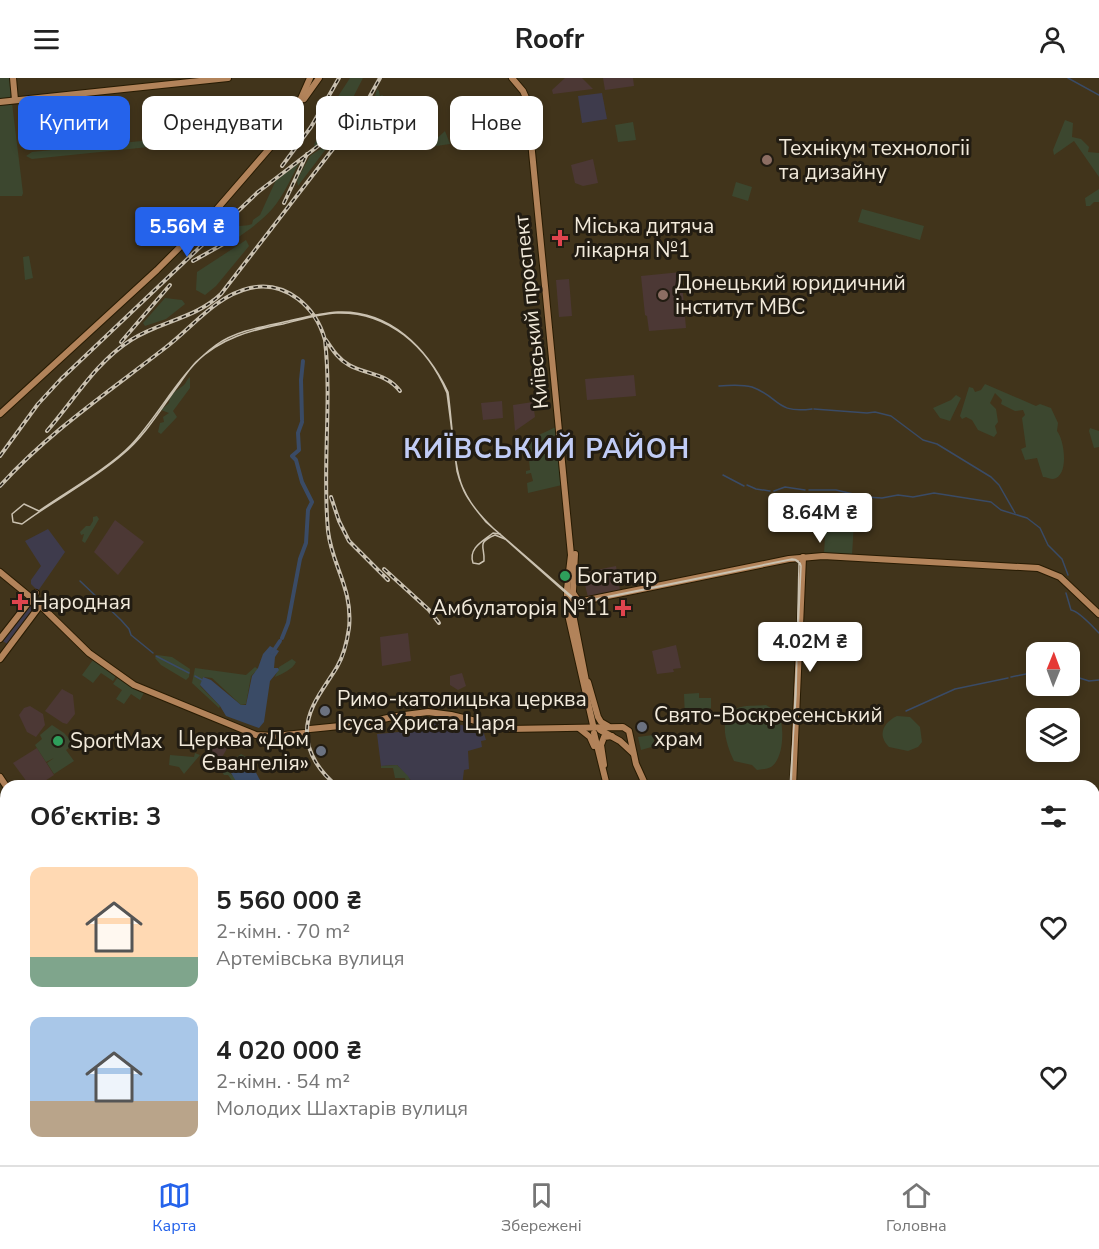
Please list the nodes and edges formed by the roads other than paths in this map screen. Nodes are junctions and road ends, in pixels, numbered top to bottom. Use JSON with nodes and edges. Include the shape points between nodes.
{"nodes":[{"id":1,"x":14,"y":78,"type":"edge"},
{"id":2,"x":228,"y":78,"type":"edge"},
{"id":3,"x":310,"y":78,"type":"edge"},
{"id":4,"x":319,"y":78,"type":"edge"},
{"id":5,"x":512,"y":78,"type":"edge"},
{"id":6,"x":517,"y":78,"type":"edge"},
{"id":7,"x":302,"y":96,"type":"edge"},
{"id":8,"x":304,"y":99,"type":"edge"},
{"id":9,"x":15,"y":100,"type":"junction"},
{"id":10,"x":0,"y":102,"type":"edge"},
{"id":11,"x":269,"y":150,"type":"edge"},
{"id":12,"x":539,"y":205,"type":"junction"},
{"id":13,"x":0,"y":414,"type":"edge"},
{"id":14,"x":801,"y":558,"type":"junction"},
{"id":15,"x":0,"y":571,"type":"edge"},
{"id":16,"x":23,"y":589,"type":"junction"},
{"id":17,"x":570,"y":592,"type":"junction"},
{"id":18,"x":34,"y":595,"type":"junction"},
{"id":19,"x":584,"y":602,"type":"junction"},
{"id":20,"x":26,"y":603,"type":"junction"},
{"id":21,"x":39,"y":606,"type":"junction"},
{"id":22,"x":572,"y":609,"type":"junction"},
{"id":23,"x":1099,"y":616,"type":"edge"},
{"id":24,"x":0,"y":641,"type":"edge"},
{"id":25,"x":8,"y":648,"type":"junction"},
{"id":26,"x":0,"y":659,"type":"edge"},
{"id":27,"x":584,"y":679,"type":"junction"},
{"id":28,"x":594,"y":725,"type":"dead end"},
{"id":29,"x":615,"y":727,"type":"junction"},
{"id":30,"x":582,"y":728,"type":"junction"},
{"id":31,"x":307,"y":731,"type":"junction"},
{"id":32,"x":595,"y":733,"type":"dead end"},
{"id":33,"x":611,"y":735,"type":"junction"},
{"id":34,"x":630,"y":736,"type":"junction"},
{"id":35,"x":620,"y":741,"type":"junction"},
{"id":36,"x":634,"y":757,"type":"junction"},
{"id":37,"x":603,"y":765,"type":"junction"},
{"id":38,"x":606,"y":780,"type":"edge"},
{"id":39,"x":644,"y":780,"type":"edge"},
{"id":40,"x":791,"y":780,"type":"edge"}],
"edges":[{"from":1,"to":9,"type":"main road"},
{"from":2,"to":9,"type":"main road"},
{"from":3,"to":7,"type":"main road"},
{"from":4,"to":8,"type":"main road"},
{"from":5,"to":12,"type":"main road","name":"Київський проспект","via":[[527,100]]},
{"from":6,"to":12,"type":"main road","name":"Київський проспект","via":[[531,98]]},
{"from":9,"to":10,"type":"main road"},
{"from":11,"to":13,"type":"main road","via":[[187,241]]},
{"from":12,"to":17,"type":"main road","name":"Київський проспект","via":[[573,558]]},
{"from":14,"to":17,"type":"main road","via":[[583,601]]},
{"from":14,"to":19,"type":"main road"},
{"from":14,"to":23,"type":"main road","via":[[1028,569],[1054,575]]},
{"from":14,"to":40,"type":"main road"},
{"from":15,"to":16,"type":"main road"},
{"from":16,"to":18,"type":"main road"},
{"from":16,"to":20,"type":"main road","via":[[28,597]]},
{"from":17,"to":19,"type":"main road"},
{"from":17,"to":22,"type":"main road","name":"Київський проспект"},
{"from":17,"to":27,"type":"main road","name":"Київський проспект","via":[[568,620]]},
{"from":18,"to":20,"type":"main road"},
{"from":18,"to":21,"type":"main road","via":[[42,597]]},
{"from":19,"to":22,"type":"main road"},
{"from":20,"to":24,"type":"main road"},
{"from":21,"to":25,"type":"main road"},
{"from":21,"to":31,"type":"main road","via":[[140,685],[256,732]]},
{"from":21,"to":31,"type":"main road","via":[[89,652],[146,691],[256,735]]},
{"from":22,"to":27,"type":"main road","name":"Київський проспект"},
{"from":24,"to":25,"type":"main road"},
{"from":25,"to":26,"type":"main road"},
{"from":27,"to":28,"type":"main road","name":"Київський проспект"},
{"from":27,"to":29,"type":"main road","via":[[598,717]]},
{"from":27,"to":30,"type":"main road","via":[[588,717]]},
{"from":29,"to":30,"type":"main road"},
{"from":29,"to":33,"type":"main road","via":[[610,730]]},
{"from":29,"to":34,"type":"main road","via":[[627,728]]},
{"from":30,"to":31,"type":"main road","via":[[509,729],[435,712]]},
{"from":30,"to":33,"type":"main road"},
{"from":30,"to":37,"type":"main road","via":[[590,737],[598,763]]},
{"from":32,"to":37,"type":"main road"},
{"from":33,"to":35,"type":"main road"},
{"from":33,"to":37,"type":"main road","via":[[602,741]]},
{"from":34,"to":35,"type":"main road"},
{"from":34,"to":36,"type":"main road"},
{"from":35,"to":36,"type":"main road"},
{"from":36,"to":39,"type":"main road"},
{"from":37,"to":38,"type":"main road"}]}
